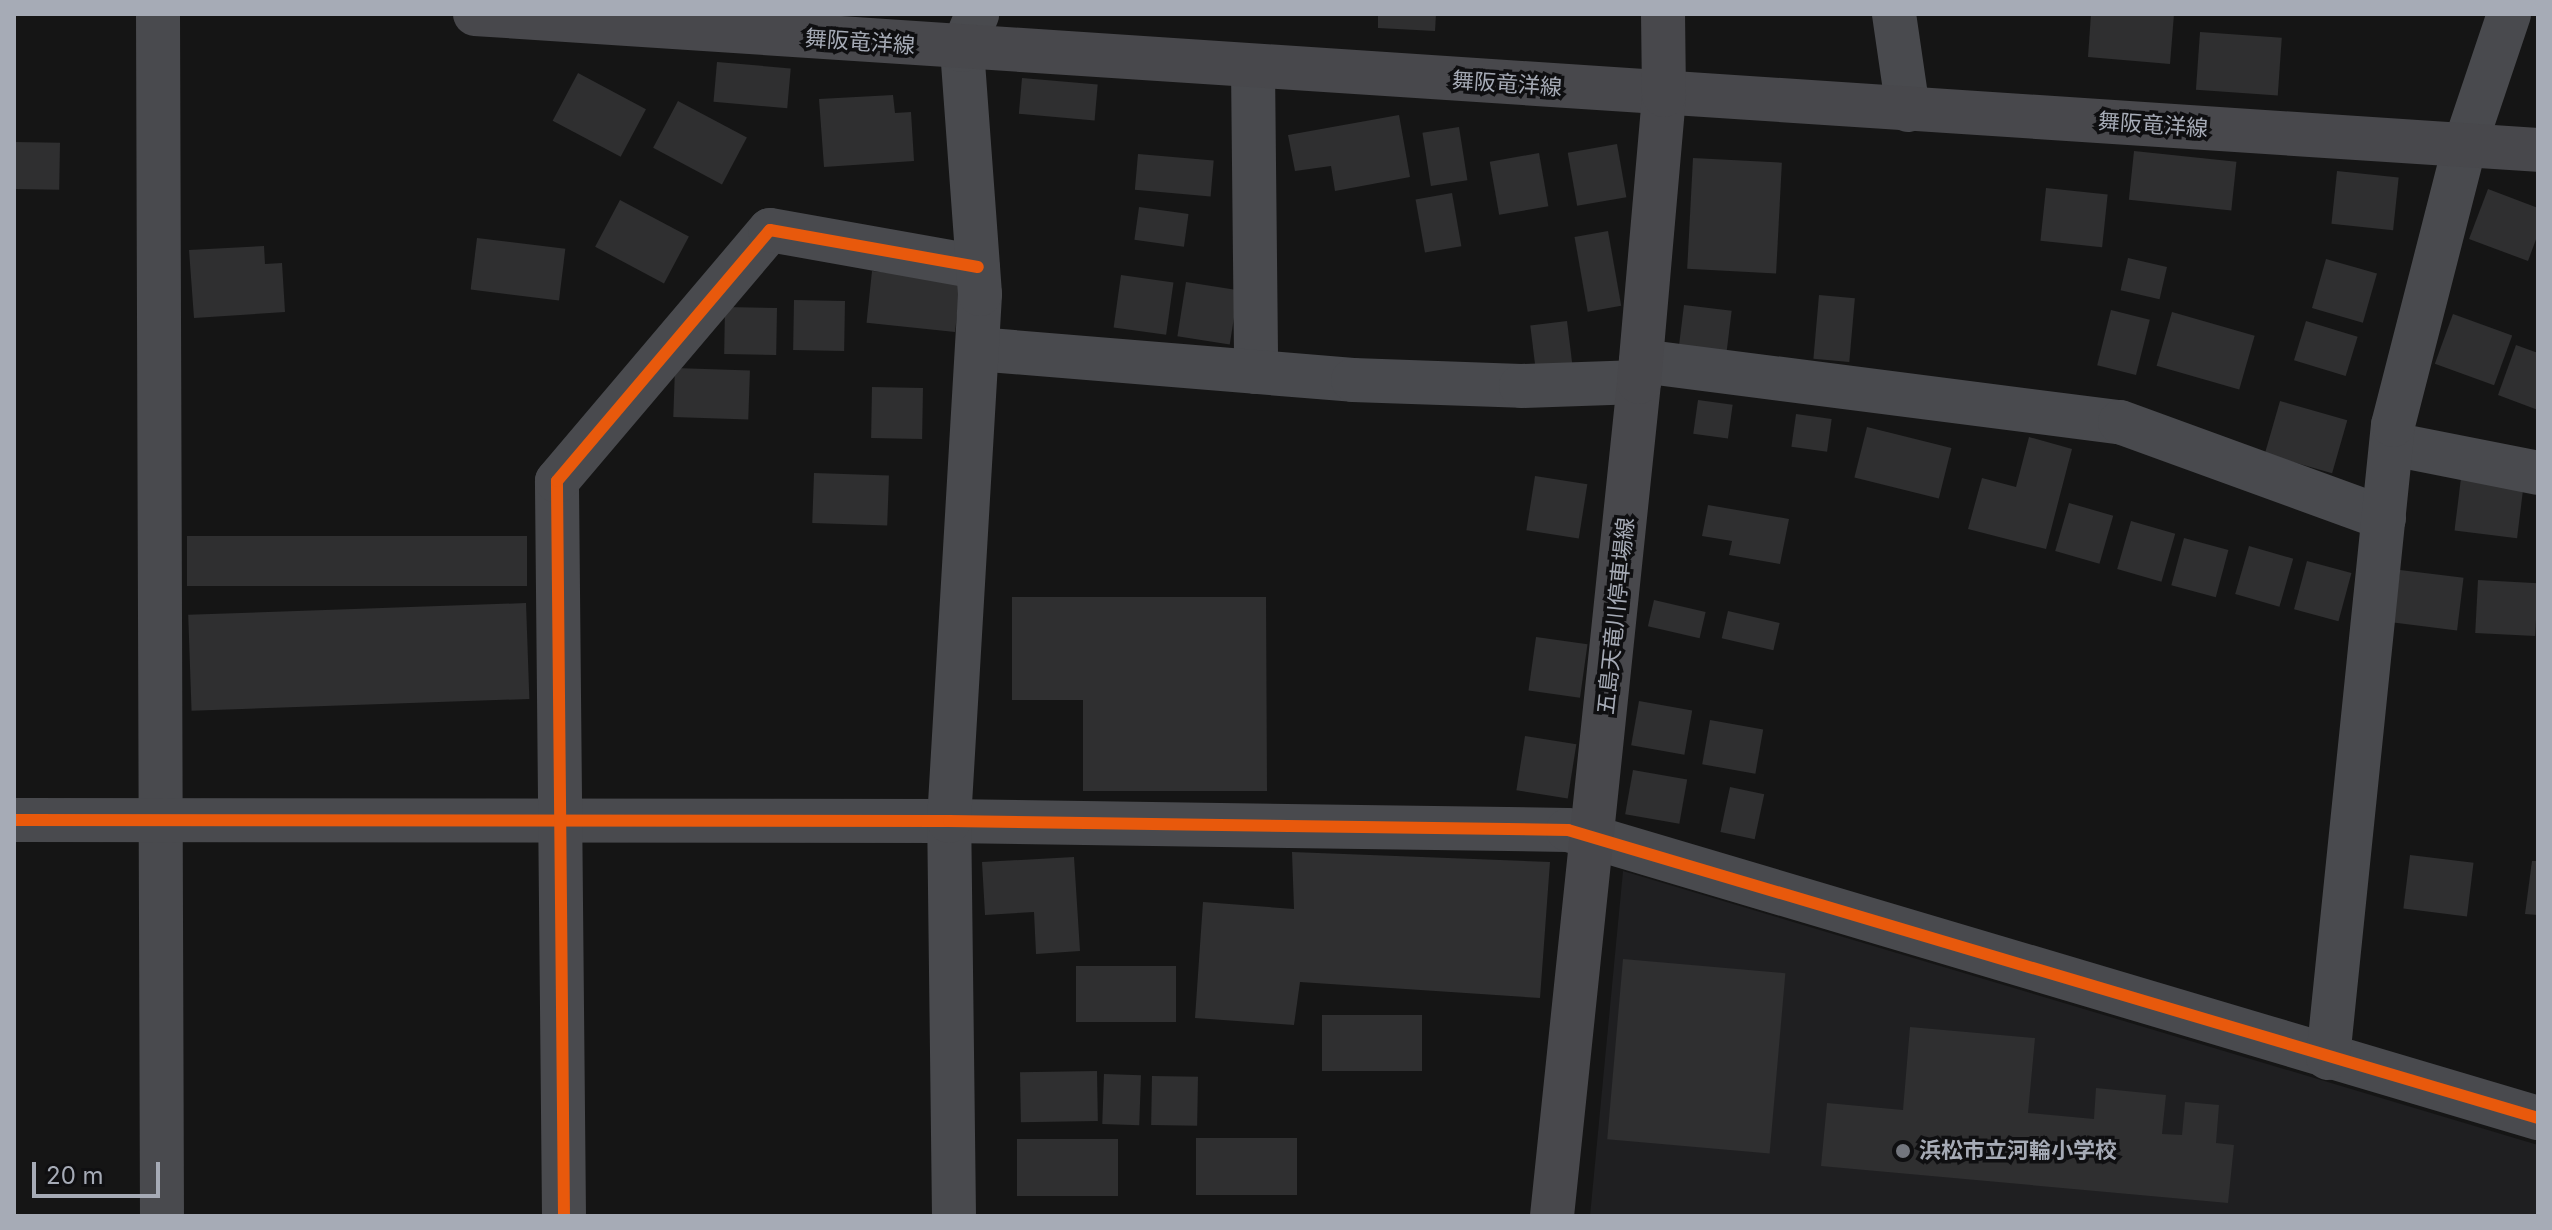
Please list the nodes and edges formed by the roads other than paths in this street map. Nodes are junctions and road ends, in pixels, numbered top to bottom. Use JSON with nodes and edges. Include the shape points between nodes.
{"nodes":[{"id":1,"x":158,"y":14,"type":"edge"},
{"id":2,"x":475,"y":14,"type":"edge"},
{"id":3,"x":1663,"y":14,"type":"edge"},
{"id":4,"x":1894,"y":14,"type":"edge"},
{"id":5,"x":2509,"y":14,"type":"edge"},
{"id":6,"x":527,"y":16,"type":"edge"},
{"id":7,"x":969,"y":32,"type":"edge"},
{"id":8,"x":1253,"y":68,"type":"junction"},
{"id":9,"x":1664,"y":95,"type":"junction"},
{"id":10,"x":1908,"y":110,"type":"junction"},
{"id":11,"x":2465,"y":145,"type":"junction"},
{"id":12,"x":2538,"y":150,"type":"edge"},
{"id":13,"x":978,"y":267,"type":"junction"},
{"id":14,"x":977,"y":349,"type":"junction"},
{"id":15,"x":1640,"y":371,"type":"junction"},
{"id":16,"x":1256,"y":372,"type":"junction"},
{"id":17,"x":2392,"y":444,"type":"junction"},
{"id":18,"x":2538,"y":473,"type":"edge"},
{"id":19,"x":2384,"y":518,"type":"junction"},
{"id":20,"x":14,"y":820,"type":"edge"},
{"id":21,"x":159,"y":820,"type":"junction"},
{"id":22,"x":564,"y":821,"type":"junction"},
{"id":23,"x":949,"y":821,"type":"junction"},
{"id":24,"x":1593,"y":841,"type":"junction"},
{"id":25,"x":2328,"y":1058,"type":"junction"},
{"id":26,"x":2538,"y":1118,"type":"edge"},
{"id":27,"x":162,"y":1216,"type":"edge"},
{"id":28,"x":564,"y":1216,"type":"edge"},
{"id":29,"x":954,"y":1216,"type":"edge"},
{"id":30,"x":1552,"y":1216,"type":"edge"}],
"edges":[{"from":1,"to":21,"type":"street"},
{"from":2,"to":6,"type":"main road","name":"舞阪竜洋線"},
{"from":3,"to":9,"type":"main road","name":"五島天竜川停車場線"},
{"from":4,"to":10,"type":"street"},
{"from":5,"to":11,"type":"street"},
{"from":6,"to":7,"type":"main road","name":"舞阪竜洋線"},
{"from":7,"to":8,"type":"main road","name":"舞阪竜洋線"},
{"from":7,"to":13,"type":"street"},
{"from":8,"to":9,"type":"main road","name":"舞阪竜洋線"},
{"from":8,"to":16,"type":"street"},
{"from":9,"to":10,"type":"main road","name":"舞阪竜洋線"},
{"from":9,"to":15,"type":"main road","name":"五島天竜川停車場線"},
{"from":10,"to":11,"type":"main road","name":"舞阪竜洋線"},
{"from":11,"to":12,"type":"main road","name":"舞阪竜洋線"},
{"from":11,"to":17,"type":"street"},
{"from":13,"to":14,"type":"street"},
{"from":13,"to":22,"type":"street","via":[[770,230],[557,481]]},
{"from":14,"to":16,"type":"street"},
{"from":14,"to":23,"type":"street"},
{"from":15,"to":16,"type":"street","via":[[1521,386]]},
{"from":15,"to":19,"type":"street","via":[[2120,422]]},
{"from":15,"to":24,"type":"main road","name":"五島天竜川停車場線"},
{"from":17,"to":18,"type":"street"},
{"from":17,"to":19,"type":"street"},
{"from":19,"to":25,"type":"street"},
{"from":20,"to":21,"type":"street"},
{"from":21,"to":22,"type":"street"},
{"from":21,"to":27,"type":"street"},
{"from":22,"to":23,"type":"street"},
{"from":22,"to":28,"type":"street"},
{"from":23,"to":24,"type":"street","via":[[1568,830]]},
{"from":23,"to":29,"type":"street"},
{"from":24,"to":25,"type":"street"},
{"from":24,"to":30,"type":"main road","name":"五島天竜川停車場線"},
{"from":25,"to":26,"type":"street"}]}
